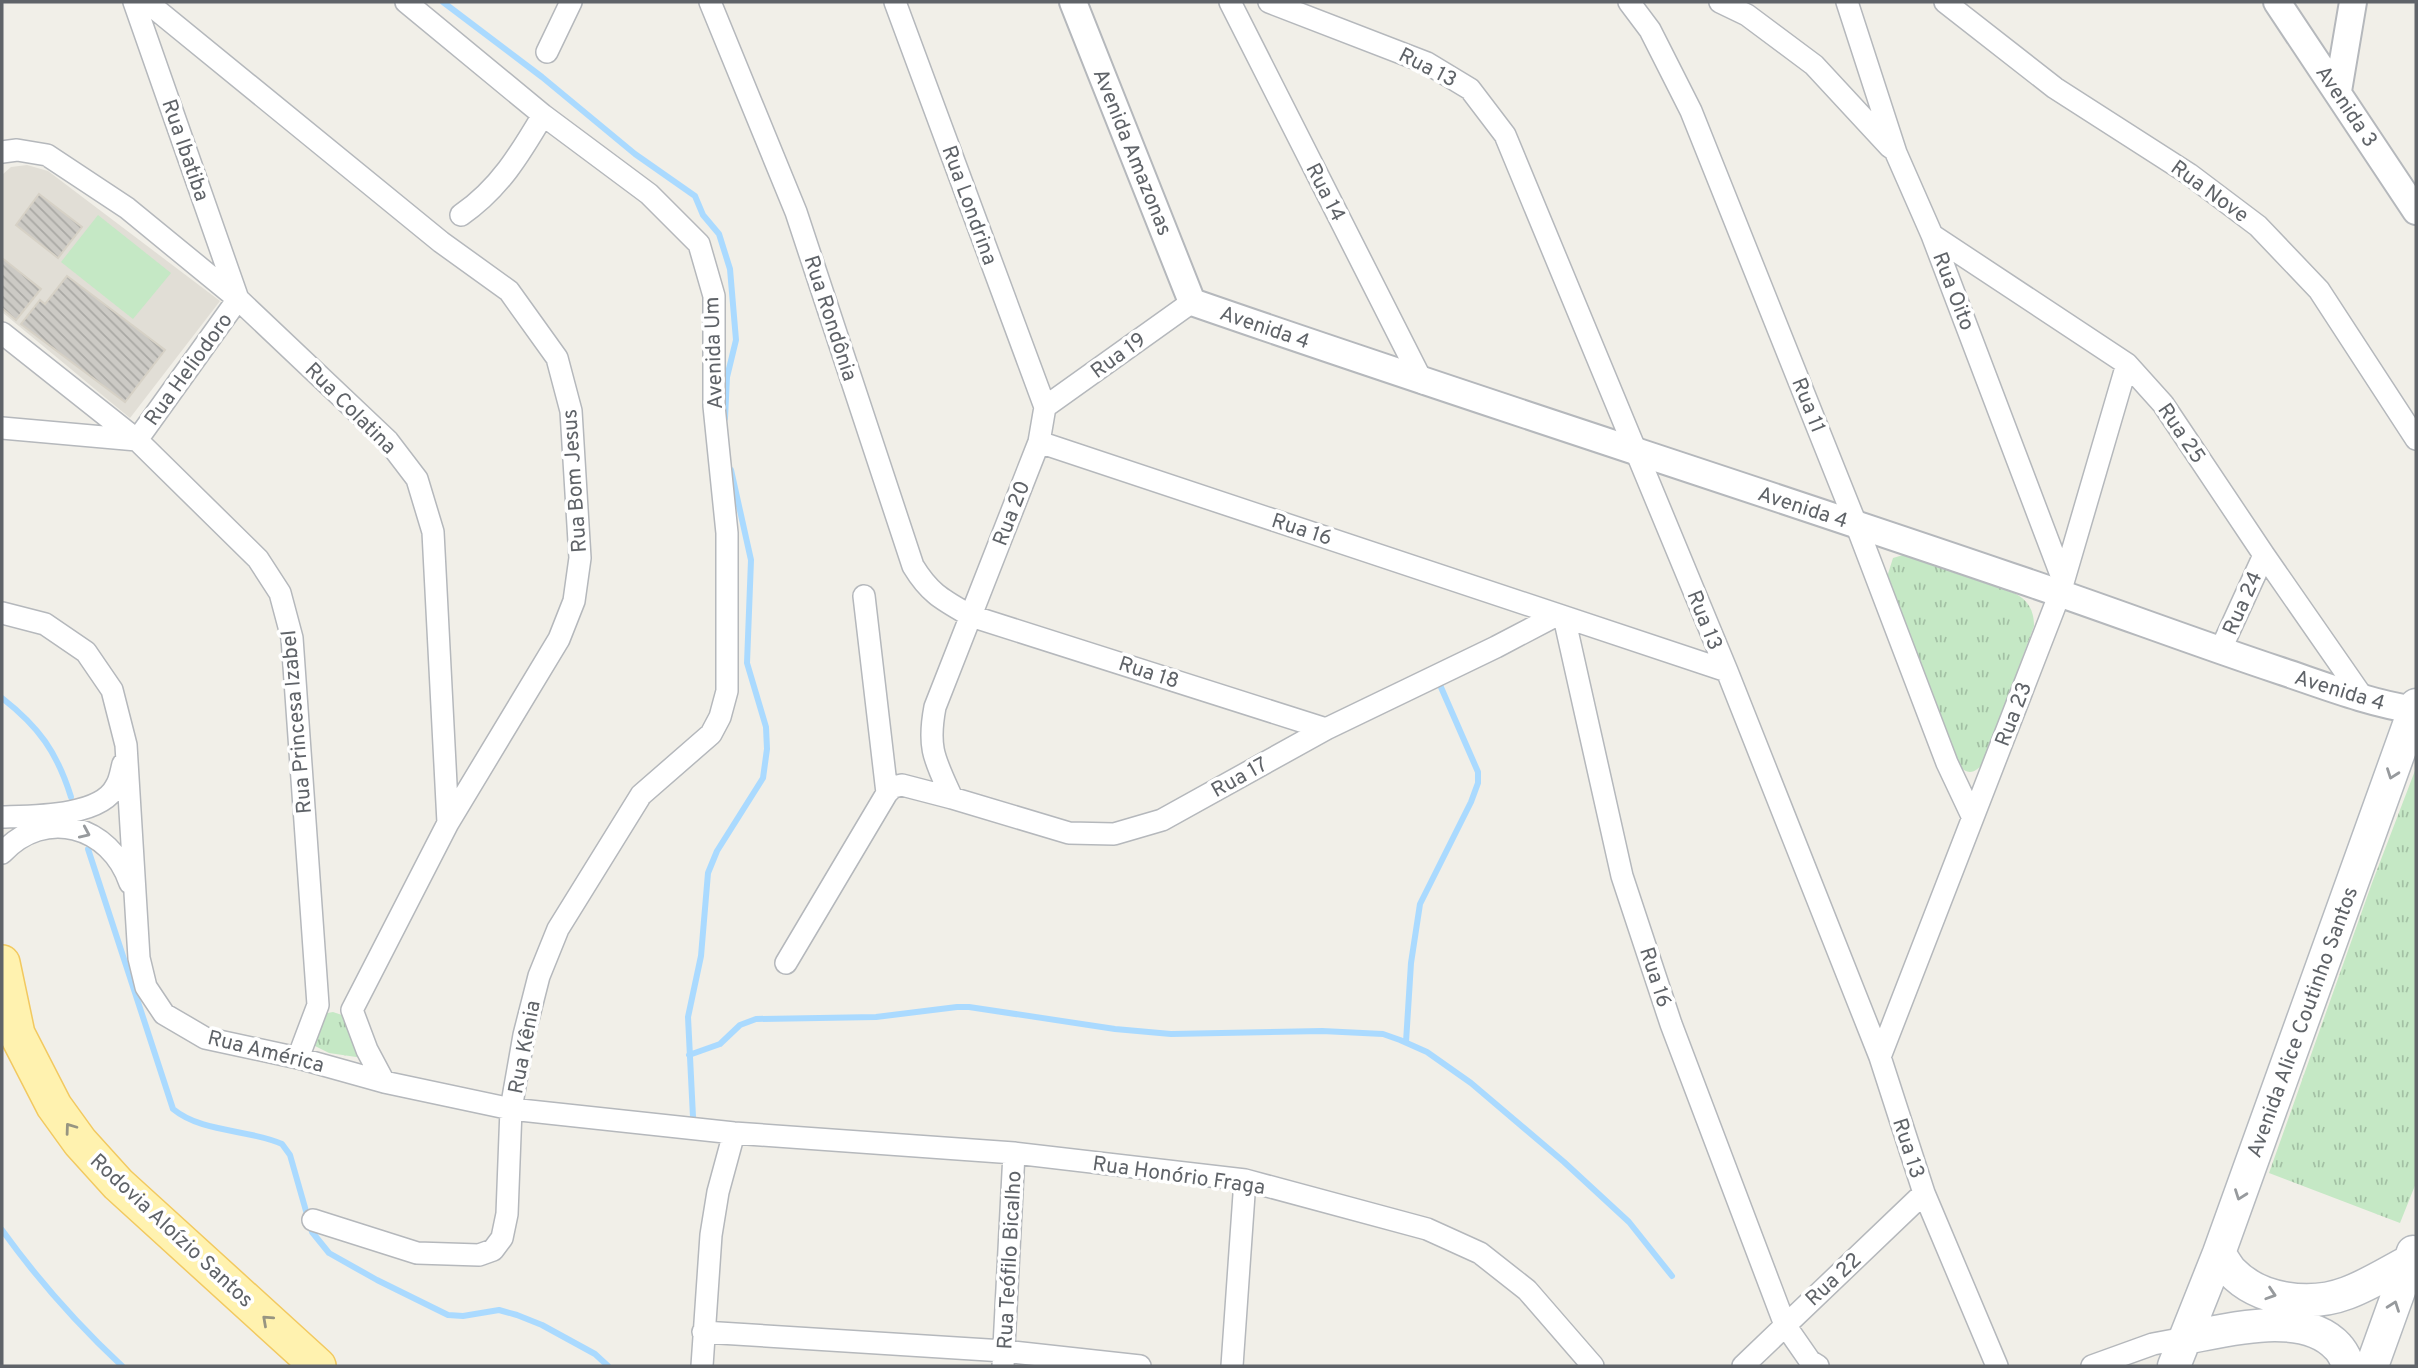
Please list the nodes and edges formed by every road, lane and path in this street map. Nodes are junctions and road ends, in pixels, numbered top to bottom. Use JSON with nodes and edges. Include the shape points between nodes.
{"nodes":[{"id":1,"x":134,"y":2,"type":"edge"},
{"id":2,"x":147,"y":2,"type":"edge"},
{"id":3,"x":406,"y":2,"type":"edge"},
{"id":4,"x":571,"y":2,"type":"edge"},
{"id":5,"x":710,"y":2,"type":"edge"},
{"id":6,"x":895,"y":2,"type":"edge"},
{"id":7,"x":1073,"y":2,"type":"edge"},
{"id":8,"x":1230,"y":2,"type":"edge"},
{"id":9,"x":1269,"y":2,"type":"edge"},
{"id":10,"x":1629,"y":2,"type":"edge"},
{"id":11,"x":1720,"y":2,"type":"edge"},
{"id":12,"x":1847,"y":2,"type":"edge"},
{"id":13,"x":1945,"y":2,"type":"edge"},
{"id":14,"x":2277,"y":2,"type":"edge"},
{"id":15,"x":2353,"y":2,"type":"edge"},
{"id":16,"x":547,"y":52,"type":"dead end"},
{"id":17,"x":2338,"y":91,"type":"junction"},
{"id":18,"x":543,"y":115,"type":"junction"},
{"id":19,"x":2,"y":152,"type":"edge"},
{"id":20,"x":1896,"y":153,"type":"junction"},
{"id":21,"x":2416,"y":211,"type":"edge"},
{"id":22,"x":461,"y":215,"type":"dead end"},
{"id":23,"x":1933,"y":235,"type":"junction"},
{"id":24,"x":238,"y":299,"type":"junction"},
{"id":25,"x":1192,"y":302,"type":"junction"},
{"id":26,"x":2,"y":333,"type":"edge"},
{"id":27,"x":2127,"y":364,"type":"junction"},
{"id":28,"x":1423,"y":383,"type":"junction"},
{"id":29,"x":1045,"y":408,"type":"junction"},
{"id":30,"x":2,"y":428,"type":"edge"},
{"id":31,"x":2416,"y":439,"type":"edge"},
{"id":32,"x":137,"y":440,"type":"junction"},
{"id":33,"x":1039,"y":442,"type":"junction"},
{"id":34,"x":1636,"y":452,"type":"junction"},
{"id":35,"x":1856,"y":524,"type":"junction"},
{"id":36,"x":2264,"y":555,"type":"junction"},
{"id":37,"x":2061,"y":587,"type":"junction"},
{"id":38,"x":864,"y":596,"type":"dead end"},
{"id":39,"x":2,"y":613,"type":"edge"},
{"id":40,"x":971,"y":616,"type":"junction"},
{"id":41,"x":1561,"y":616,"type":"junction"},
{"id":42,"x":2220,"y":651,"type":"junction"},
{"id":43,"x":1727,"y":671,"type":"junction"},
{"id":44,"x":2364,"y":699,"type":"junction"},
{"id":45,"x":2416,"y":708,"type":"edge"},
{"id":46,"x":720,"y":717,"type":"joint"},
{"id":47,"x":1326,"y":729,"type":"junction"},
{"id":48,"x":126,"y":745,"type":"junction"},
{"id":49,"x":895,"y":789,"type":"junction"},
{"id":50,"x":952,"y":798,"type":"junction"},
{"id":51,"x":1972,"y":816,"type":"junction"},
{"id":52,"x":2,"y":817,"type":"edge"},
{"id":53,"x":448,"y":822,"type":"junction"},
{"id":54,"x":2,"y":853,"type":"edge"},
{"id":55,"x":135,"y":895,"type":"junction"},
{"id":56,"x":2,"y":963,"type":"edge"},
{"id":57,"x":786,"y":963,"type":"dead end"},
{"id":58,"x":318,"y":1005,"type":"junction"},
{"id":59,"x":352,"y":1010,"type":"junction"},
{"id":60,"x":1880,"y":1057,"type":"junction"},
{"id":61,"x":298,"y":1058,"type":"junction"},
{"id":62,"x":384,"y":1082,"type":"junction"},
{"id":63,"x":511,"y":1109,"type":"junction"},
{"id":64,"x":708,"y":1130,"type":"joint"},
{"id":65,"x":734,"y":1133,"type":"junction"},
{"id":66,"x":1014,"y":1153,"type":"junction"},
{"id":67,"x":1245,"y":1180,"type":"junction"},
{"id":68,"x":1924,"y":1193,"type":"junction"},
{"id":69,"x":313,"y":1220,"type":"dead end"},
{"id":70,"x":2219,"y":1253,"type":"junction"},
{"id":71,"x":2413,"y":1253,"type":"edge"},
{"id":72,"x":1785,"y":1325,"type":"junction"},
{"id":73,"x":703,"y":1332,"type":"junction"},
{"id":74,"x":2179,"y":1352,"type":"edge"},
{"id":75,"x":1004,"y":1359,"type":"edge"},
{"id":76,"x":318,"y":1366,"type":"edge"},
{"id":77,"x":702,"y":1366,"type":"edge"},
{"id":78,"x":1140,"y":1366,"type":"edge"},
{"id":79,"x":1232,"y":1366,"type":"edge"},
{"id":80,"x":1593,"y":1366,"type":"edge"},
{"id":81,"x":1743,"y":1366,"type":"edge"},
{"id":82,"x":1818,"y":1366,"type":"edge"},
{"id":83,"x":1997,"y":1366,"type":"edge"},
{"id":84,"x":2092,"y":1366,"type":"edge"},
{"id":85,"x":2349,"y":1366,"type":"edge"},
{"id":86,"x":2372,"y":1366,"type":"edge"}],
"edges":[{"from":1,"to":24,"type":"street","name":"Rua Ibatiba"},
{"from":2,"to":53,"type":"street","name":"Rua Bom Jesus","via":[[441,242],[509,291],[557,358],[571,411],[580,558],[574,601],[559,639]]},
{"from":3,"to":18,"type":"street","name":"Avenida Um"},
{"from":4,"to":16,"type":"street"},
{"from":5,"to":40,"type":"street","name":"Rua Rondônia","via":[[796,212],[913,566],[925,586]]},
{"from":6,"to":29,"type":"street","name":"Rua Londrina"},
{"from":7,"to":25,"type":"street","name":"Avenida Amazonas"},
{"from":8,"to":28,"type":"street","name":"Rua 14"},
{"from":9,"to":34,"type":"street","name":"Rua 13","via":[[1427,63],[1470,89],[1505,135]]},
{"from":10,"to":35,"type":"street","name":"Rua 11","via":[[1650,30],[1691,110]]},
{"from":11,"to":20,"type":"street","via":[[1747,15],[1814,65]]},
{"from":12,"to":20,"type":"street","name":"Rua Oito"},
{"from":13,"to":31,"type":"street","name":"Rua Nove","via":[[2055,88],[2189,174],[2258,226],[2319,290]]},
{"from":14,"to":17,"type":"street","name":"Avenida 3"},
{"from":15,"to":17,"type":"street"},
{"from":17,"to":21,"type":"street","name":"Avenida 3"},
{"from":18,"to":22,"type":"street","via":[[504,176]]},
{"from":18,"to":46,"type":"street","name":"Avenida Um","via":[[649,194],[699,244],[703,257],[714,296],[714,406],[727,533],[727,691]]},
{"from":19,"to":24,"type":"street","name":"Rua Colatina","via":[[47,155],[127,208]]},
{"from":20,"to":23,"type":"street","name":"Rua Oito"},
{"from":23,"to":27,"type":"street","name":"Rua 25"},
{"from":23,"to":37,"type":"street","name":"Rua Oito"},
{"from":24,"to":32,"type":"street","name":"Rua Heliodoro"},
{"from":24,"to":53,"type":"street","name":"Rua Colatina","via":[[388,441],[417,479],[433,532]]},
{"from":25,"to":28,"type":"street","name":"Avenida 4"},
{"from":25,"to":29,"type":"street","name":"Rua 19"},
{"from":26,"to":32,"type":"street","name":"Rua Princesa Izabel"},
{"from":27,"to":36,"type":"street","name":"Rua 25","via":[[2163,404]]},
{"from":27,"to":37,"type":"street","name":"Rua 23"},
{"from":28,"to":34,"type":"street","name":"Avenida 4"},
{"from":29,"to":33,"type":"street","name":"Rua 20"},
{"from":30,"to":32,"type":"street"},
{"from":32,"to":58,"type":"street","name":"Rua Princesa Izabel","via":[[258,559],[280,593],[292,638]]},
{"from":33,"to":40,"type":"street","name":"Rua 20"},
{"from":33,"to":41,"type":"street","name":"Rua 16"},
{"from":34,"to":35,"type":"street","name":"Avenida 4"},
{"from":34,"to":43,"type":"street","name":"Rua 13"},
{"from":35,"to":37,"type":"street","name":"Avenida 4"},
{"from":35,"to":51,"type":"street","name":"Rua 11","via":[[1947,763]]},
{"from":36,"to":42,"type":"street","name":"Rua 24"},
{"from":36,"to":44,"type":"street","name":"Rua 25"},
{"from":37,"to":42,"type":"street","name":"Avenida 4"},
{"from":37,"to":51,"type":"street","name":"Rua 23"},
{"from":38,"to":49,"type":"street"},
{"from":39,"to":48,"type":"street","name":"Rua América","via":[[45,624],[86,652],[112,690]]},
{"from":40,"to":47,"type":"street","name":"Rua 18"},
{"from":40,"to":50,"type":"street","name":"Rua 20","via":[[935,707],[930,733],[932,754]]},
{"from":41,"to":43,"type":"street","name":"Rua 16"},
{"from":41,"to":47,"type":"street","name":"Rua 17"},
{"from":41,"to":72,"type":"street","name":"Rua 16","via":[[1622,876],[1671,1024]]},
{"from":42,"to":44,"type":"street","name":"Avenida 4"},
{"from":43,"to":60,"type":"street","name":"Rua 13"},
{"from":44,"to":45,"type":"street","name":"Avenida 4"},
{"from":45,"to":70,"type":"main road","name":"Avenida Alice Coutinho Santos","one_way":true},
{"from":46,"to":63,"type":"street","name":"Rua Kênia","via":[[711,734],[641,794],[558,929],[539,976]]},
{"from":47,"to":50,"type":"street","name":"Rua 17","via":[[1162,820],[1114,834],[1069,832]]},
{"from":48,"to":52,"type":"street","via":[[116,787],[103,801],[58,813]]},
{"from":48,"to":55,"type":"street","name":"Rua América"},
{"from":49,"to":50,"type":"street","name":"Rua 17"},
{"from":49,"to":57,"type":"street"},
{"from":51,"to":60,"type":"street","name":"Rua 23"},
{"from":53,"to":59,"type":"street","name":"Rua Bom Jesus"},
{"from":54,"to":55,"type":"street","one_way":true,"via":[[38,829],[72,827],[111,849]]},
{"from":55,"to":61,"type":"street","name":"Rua América","via":[[139,958],[146,987],[164,1014],[205,1038]]},
{"from":76,"to":56,"type":"main road","name":"Rodovia Aloízio Santos","one_way":true,"via":[[118,1184],[80,1142],[54,1106],[17,1034]]},
{"from":58,"to":59,"type":"street"},
{"from":58,"to":61,"type":"street","name":"Rua Princesa Izabel"},
{"from":59,"to":62,"type":"street"},
{"from":60,"to":68,"type":"street","name":"Rua 13"},
{"from":61,"to":62,"type":"street","name":"Rua América"},
{"from":62,"to":63,"type":"street","name":"Rua América"},
{"from":63,"to":64,"type":"street","name":"Rua América"},
{"from":63,"to":69,"type":"street","name":"Rua Kênia","via":[[508,1214],[502,1238],[493,1250],[478,1255],[417,1253]]},
{"from":64,"to":65,"type":"street","name":"Rua Honório Fraga"},
{"from":65,"to":66,"type":"street","name":"Rua Honório Fraga"},
{"from":65,"to":73,"type":"street","via":[[712,1224]]},
{"from":66,"to":67,"type":"street","name":"Rua Honório Fraga"},
{"from":66,"to":75,"type":"street","name":"Rua Teófilo Bicalho"},
{"from":67,"to":79,"type":"street"},
{"from":67,"to":80,"type":"street","name":"Rua Honório Fraga","via":[[1427,1230],[1480,1253],[1527,1290]]},
{"from":68,"to":72,"type":"street","name":"Rua 22"},
{"from":68,"to":83,"type":"street","name":"Rua 13"},
{"from":70,"to":71,"type":"main road","one_way":true,"via":[[2231,1271],[2247,1283],[2286,1299],[2344,1294]]},
{"from":70,"to":74,"type":"main road","name":"Avenida Alice Coutinho Santos"},
{"from":86,"to":71,"type":"main road","one_way":true},
{"from":72,"to":81,"type":"street","name":"Rua 22"},
{"from":72,"to":82,"type":"street","name":"Rua 16"},
{"from":73,"to":75,"type":"street"},
{"from":73,"to":77,"type":"street"},
{"from":74,"to":84,"type":"street","via":[[2153,1344]]},
{"from":74,"to":85,"type":"main road","via":[[2254,1326],[2279,1325],[2324,1337],[2338,1347]]},
{"from":75,"to":78,"type":"street"}]}
